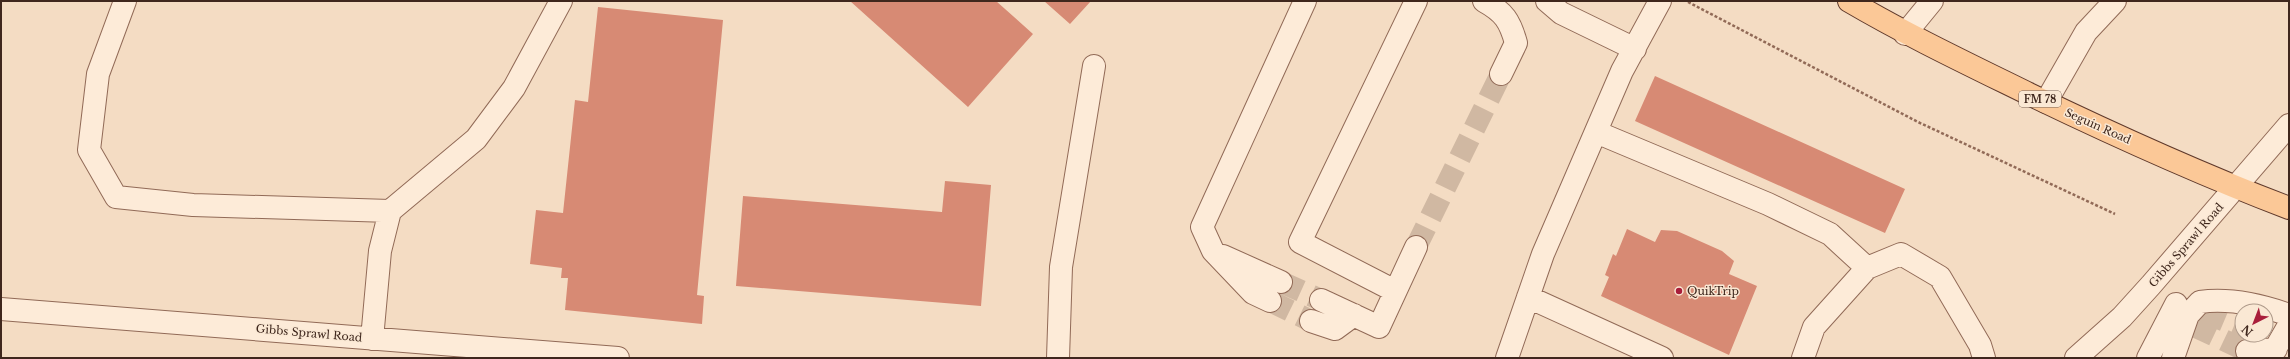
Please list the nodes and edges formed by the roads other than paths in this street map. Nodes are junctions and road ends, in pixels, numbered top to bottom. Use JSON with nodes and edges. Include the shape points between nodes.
{"nodes":[{"id":1,"x":125,"y":1,"type":"edge"},
{"id":2,"x":561,"y":1,"type":"edge"},
{"id":3,"x":1305,"y":1,"type":"edge"},
{"id":4,"x":1416,"y":1,"type":"edge"},
{"id":5,"x":1484,"y":1,"type":"edge"},
{"id":6,"x":1547,"y":1,"type":"edge"},
{"id":7,"x":1660,"y":1,"type":"edge"},
{"id":8,"x":1849,"y":1,"type":"edge"},
{"id":9,"x":1932,"y":1,"type":"edge"},
{"id":10,"x":2115,"y":1,"type":"edge"},
{"id":11,"x":1905,"y":34,"type":"junction"},
{"id":12,"x":1635,"y":49,"type":"junction"},
{"id":13,"x":1094,"y":66,"type":"dead end"},
{"id":14,"x":1501,"y":74,"type":"tunnel mouth"},
{"id":15,"x":2046,"y":102,"type":"junction"},
{"id":16,"x":2289,"y":125,"type":"edge"},
{"id":17,"x":1596,"y":132,"type":"junction"},
{"id":18,"x":2236,"y":188,"type":"junction"},
{"id":19,"x":2289,"y":208,"type":"edge"},
{"id":20,"x":390,"y":211,"type":"junction"},
{"id":21,"x":1416,"y":247,"type":"tunnel mouth"},
{"id":22,"x":1213,"y":251,"type":"junction"},
{"id":23,"x":1867,"y":268,"type":"junction"},
{"id":24,"x":1281,"y":282,"type":"tunnel mouth"},
{"id":25,"x":2151,"y":285,"type":"junction"},
{"id":26,"x":1395,"y":291,"type":"junction"},
{"id":27,"x":1528,"y":297,"type":"junction"},
{"id":28,"x":1320,"y":300,"type":"tunnel mouth"},
{"id":29,"x":1270,"y":301,"type":"tunnel mouth"},
{"id":30,"x":1,"y":309,"type":"edge"},
{"id":31,"x":2190,"y":314,"type":"junction"},
{"id":32,"x":1354,"y":315,"type":"junction"},
{"id":33,"x":2289,"y":315,"type":"edge"},
{"id":34,"x":1311,"y":321,"type":"tunnel mouth"},
{"id":35,"x":2289,"y":325,"type":"edge"},
{"id":36,"x":372,"y":339,"type":"junction"},
{"id":37,"x":2252,"y":343,"type":"tunnel mouth"},
{"id":38,"x":2273,"y":353,"type":"edge"},
{"id":39,"x":2078,"y":357,"type":"edge"},
{"id":40,"x":618,"y":358,"type":"edge"},
{"id":41,"x":1058,"y":358,"type":"edge"},
{"id":42,"x":1507,"y":358,"type":"edge"},
{"id":43,"x":1662,"y":358,"type":"edge"},
{"id":44,"x":1803,"y":358,"type":"edge"},
{"id":45,"x":1984,"y":358,"type":"edge"},
{"id":46,"x":2148,"y":358,"type":"edge"},
{"id":47,"x":2173,"y":358,"type":"edge"}],
"edges":[{"from":1,"to":20,"type":"street","via":[[98,74],[90,150],[116,197],[193,205]]},
{"from":2,"to":20,"type":"street","via":[[514,88],[476,139]]},
{"from":3,"to":22,"type":"street","via":[[1202,227]]},
{"from":4,"to":26,"type":"street","via":[[1300,242]]},
{"from":5,"to":14,"type":"street","via":[[1497,8],[1511,24],[1516,43]]},
{"from":6,"to":12,"type":"street","via":[[1561,13]]},
{"from":7,"to":12,"type":"street"},
{"from":8,"to":11,"type":"main road","name":"Seguin Road","number":"FM 78"},
{"from":9,"to":11,"type":"street"},
{"from":10,"to":15,"type":"street","via":[[2086,32]]},
{"from":11,"to":15,"type":"main road","name":"Seguin Road","number":"FM 78"},
{"from":12,"to":17,"type":"street","via":[[1622,71]]},
{"from":13,"to":41,"type":"street","via":[[1061,267]]},
{"from":15,"to":18,"type":"main road","name":"Seguin Road","number":"FM 78"},
{"from":16,"to":18,"type":"street","name":"Gibbs Sprawl Road"},
{"from":17,"to":23,"type":"street","via":[[1768,204],[1830,234]]},
{"from":17,"to":27,"type":"street","via":[[1543,254]]},
{"from":18,"to":19,"type":"main road","name":"Seguin Road","number":"FM 78"},
{"from":18,"to":25,"type":"street","name":"Gibbs Sprawl Road"},
{"from":20,"to":36,"type":"street","via":[[380,251]]},
{"from":21,"to":26,"type":"street"},
{"from":22,"to":24,"type":"street"},
{"from":22,"to":29,"type":"street","via":[[1253,293]]},
{"from":23,"to":44,"type":"street","via":[[1814,327]]},
{"from":23,"to":45,"type":"street","via":[[1901,254],[1940,277],[1980,345]]},
{"from":25,"to":31,"type":"street"},
{"from":25,"to":39,"type":"street","name":"Gibbs Sprawl Road","via":[[2122,317]]},
{"from":26,"to":32,"type":"street","via":[[1379,327]]},
{"from":27,"to":42,"type":"street"},
{"from":27,"to":43,"type":"street"},
{"from":28,"to":32,"type":"street"},
{"from":30,"to":36,"type":"street","name":"Gibbs Sprawl Road"},
{"from":31,"to":33,"type":"street","via":[[2200,302],[2217,299],[2272,309]]},
{"from":31,"to":46,"type":"street"},
{"from":31,"to":47,"type":"street"},
{"from":32,"to":34,"type":"street","via":[[1335,329]]},
{"from":35,"to":38,"type":"street"},
{"from":36,"to":40,"type":"street","name":"Gibbs Sprawl Road"},
{"from":37,"to":38,"type":"street"}]}
